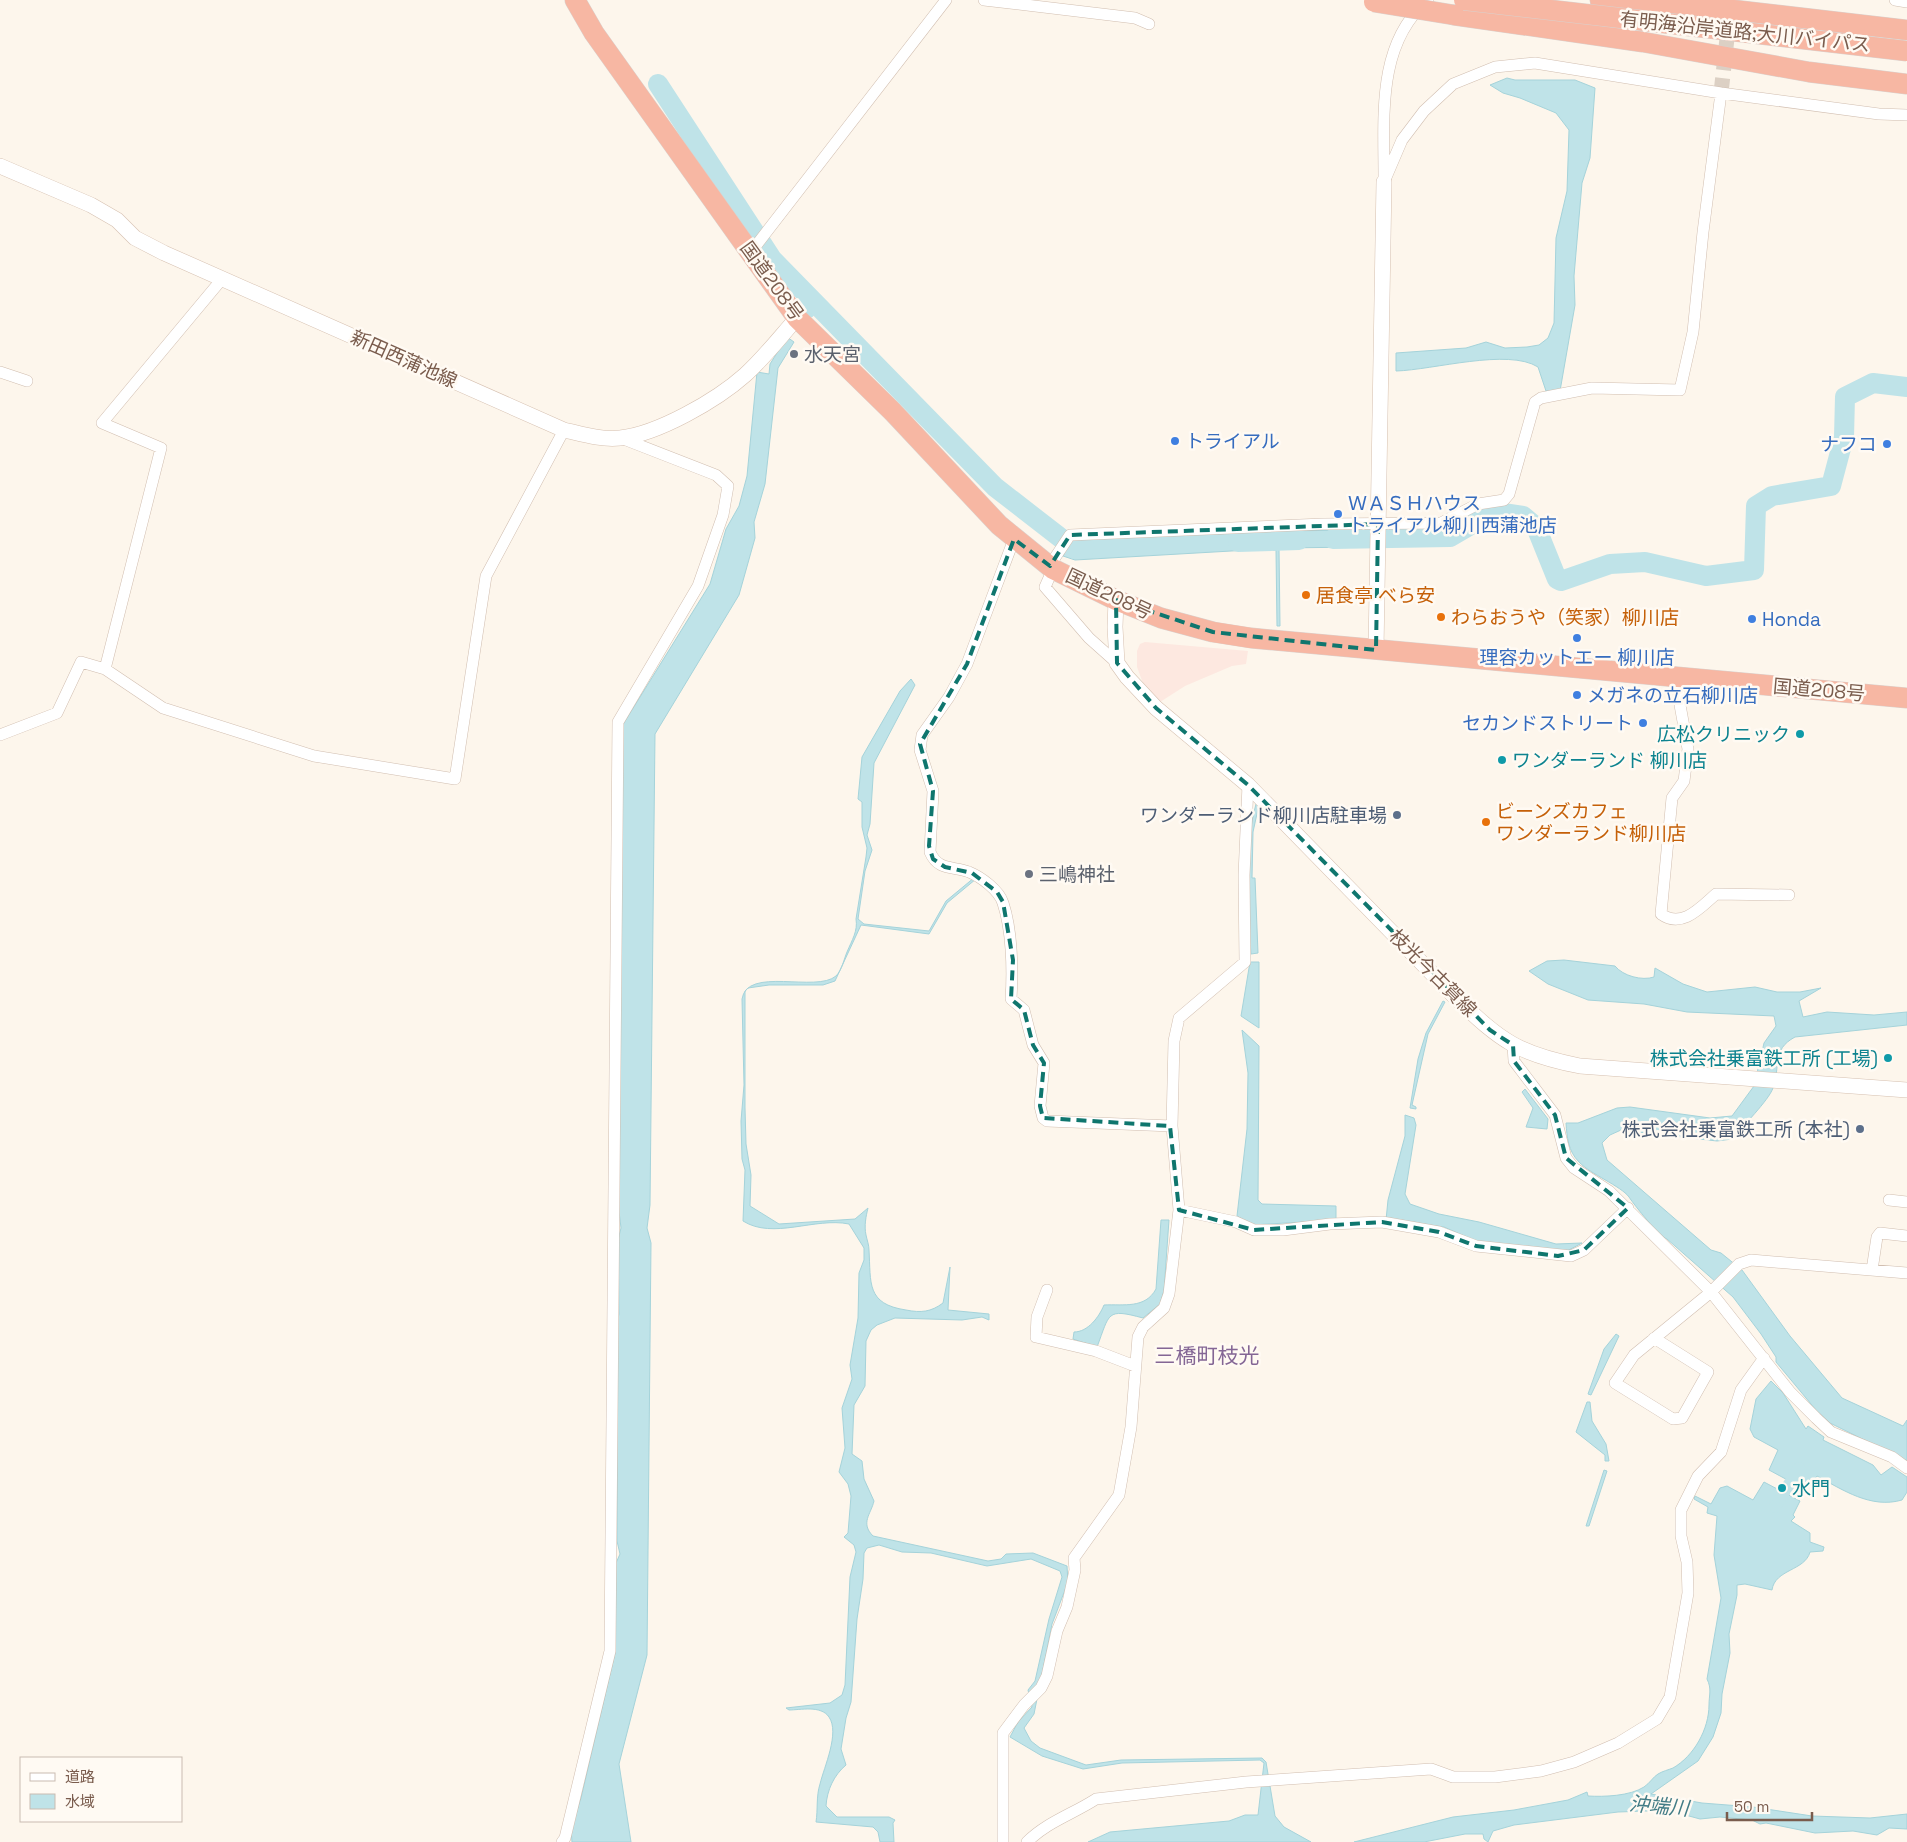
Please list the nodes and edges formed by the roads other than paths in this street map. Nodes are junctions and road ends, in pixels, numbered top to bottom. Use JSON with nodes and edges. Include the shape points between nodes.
{"nodes":[{"id":1,"x":575,"y":0,"type":"edge"},
{"id":2,"x":946,"y":0,"type":"edge"},
{"id":3,"x":984,"y":0,"type":"edge"},
{"id":4,"x":1428,"y":0,"type":"edge"},
{"id":5,"x":1522,"y":0,"type":"edge"},
{"id":6,"x":1600,"y":0,"type":"edge"},
{"id":7,"x":1895,"y":0,"type":"edge"},
{"id":8,"x":1367,"y":1,"type":"edge"},
{"id":9,"x":1907,"y":2,"type":"edge"},
{"id":10,"x":1459,"y":7,"type":"edge"},
{"id":11,"x":1149,"y":24,"type":"dead end"},
{"id":12,"x":1907,"y":30,"type":"edge"},
{"id":13,"x":1907,"y":44,"type":"edge"},
{"id":14,"x":1907,"y":51,"type":"edge"},
{"id":15,"x":1907,"y":84,"type":"edge"},
{"id":16,"x":1721,"y":93,"type":"junction"},
{"id":17,"x":1907,"y":115,"type":"edge"},
{"id":18,"x":0,"y":166,"type":"edge"},
{"id":19,"x":1384,"y":182,"type":"junction"},
{"id":20,"x":751,"y":252,"type":"junction"},
{"id":21,"x":222,"y":279,"type":"junction"},
{"id":22,"x":796,"y":318,"type":"junction"},
{"id":23,"x":0,"y":372,"type":"edge"},
{"id":24,"x":27,"y":380,"type":"dead end"},
{"id":25,"x":564,"y":430,"type":"junction"},
{"id":26,"x":621,"y":438,"type":"junction"},
{"id":27,"x":1378,"y":524,"type":"junction"},
{"id":28,"x":1014,"y":539,"type":"junction"},
{"id":29,"x":1054,"y":564,"type":"junction"},
{"id":30,"x":1116,"y":600,"type":"junction"},
{"id":31,"x":1376,"y":650,"type":"junction"},
{"id":32,"x":1117,"y":663,"type":"junction"},
{"id":33,"x":105,"y":669,"type":"junction"},
{"id":34,"x":1678,"y":677,"type":"junction"},
{"id":35,"x":1907,"y":698,"type":"edge"},
{"id":36,"x":0,"y":735,"type":"edge"},
{"id":37,"x":1248,"y":786,"type":"junction"},
{"id":38,"x":1789,"y":895,"type":"dead end"},
{"id":39,"x":1513,"y":1045,"type":"junction"},
{"id":40,"x":1907,"y":1090,"type":"edge"},
{"id":41,"x":1172,"y":1126,"type":"junction"},
{"id":42,"x":1889,"y":1200,"type":"dead end"},
{"id":43,"x":1907,"y":1202,"type":"edge"},
{"id":44,"x":1628,"y":1208,"type":"junction"},
{"id":45,"x":1179,"y":1210,"type":"junction"},
{"id":46,"x":1907,"y":1236,"type":"edge"},
{"id":47,"x":1872,"y":1270,"type":"junction"},
{"id":48,"x":1907,"y":1273,"type":"edge"},
{"id":49,"x":1047,"y":1290,"type":"dead end"},
{"id":50,"x":1711,"y":1292,"type":"junction"},
{"id":51,"x":1654,"y":1338,"type":"junction"},
{"id":52,"x":1764,"y":1358,"type":"junction"},
{"id":53,"x":1135,"y":1366,"type":"junction"},
{"id":54,"x":1907,"y":1468,"type":"edge"},
{"id":55,"x":562,"y":1842,"type":"edge"},
{"id":56,"x":1002,"y":1842,"type":"edge"},
{"id":57,"x":1027,"y":1842,"type":"edge"}],
"edges":[{"from":1,"to":20,"type":"highway","name":"国道208号","via":[[594,33]]},
{"from":2,"to":20,"type":"street"},
{"from":3,"to":11,"type":"street","via":[[1135,18]]},
{"from":4,"to":19,"type":"street","via":[[1399,36],[1390,64],[1384,99]]},
{"from":5,"to":13,"type":"highway","name":"有明海沿岸道路;大川バイパス"},
{"from":6,"to":12,"type":"highway","via":[[1682,4]]},
{"from":7,"to":9,"type":"street"},
{"from":8,"to":10,"type":"highway","bridge":true},
{"from":10,"to":14,"type":"highway","name":"有明海沿岸道路;大川バイパス","bridge":true},
{"from":10,"to":15,"type":"highway","via":[[1809,72]]},
{"from":16,"to":17,"type":"street"},
{"from":16,"to":19,"type":"street","via":[[1535,63],[1495,67],[1453,84],[1424,111],[1402,140]]},
{"from":16,"to":27,"type":"street","via":[[1693,332],[1680,390],[1592,388],[1541,398],[1535,402],[1509,494],[1504,500],[1478,504],[1441,523]]},
{"from":18,"to":21,"type":"main road","name":"新田西蒲池線","via":[[91,205],[117,220],[135,238]]},
{"from":19,"to":27,"type":"main road"},
{"from":20,"to":22,"type":"highway","name":"国道208号"},
{"from":21,"to":25,"type":"main road","name":"新田西蒲池線"},
{"from":21,"to":33,"type":"street","via":[[102,423],[161,448]]},
{"from":22,"to":26,"type":"main road","name":"新田西蒲池線","via":[[745,375],[730,387],[681,418],[649,432]]},
{"from":22,"to":28,"type":"highway","name":"国道208号","via":[[894,412],[978,505]]},
{"from":23,"to":24,"type":"street"},
{"from":25,"to":26,"type":"main road","name":"新田西蒲池線","via":[[602,438]]},
{"from":25,"to":33,"type":"street","via":[[486,576],[455,779],[314,756],[163,708]]},
{"from":26,"to":55,"type":"street","via":[[716,475],[728,486],[723,515],[698,586],[618,722],[610,1651]]},
{"from":27,"to":29,"type":"street","via":[[1070,535]]},
{"from":27,"to":31,"type":"main road"},
{"from":28,"to":29,"type":"highway","name":"国道208号"},
{"from":28,"to":41,"type":"street","via":[[967,664],[922,735],[920,750],[933,791],[930,852],[933,859],[945,867],[972,873],[997,892],[1003,902],[1012,960],[1011,999],[1024,1010],[1033,1045],[1044,1063],[1040,1106],[1043,1118],[1047,1121]]},
{"from":29,"to":30,"type":"highway","name":"国道208号"},
{"from":29,"to":32,"type":"street","via":[[1045,587],[1089,638]]},
{"from":30,"to":31,"type":"highway","name":"国道208号","via":[[1161,618],[1213,632]]},
{"from":30,"to":32,"type":"main road"},
{"from":31,"to":34,"type":"highway","name":"国道208号"},
{"from":32,"to":37,"type":"main road","name":"枝光今古賀線","via":[[1156,708]]},
{"from":33,"to":36,"type":"street","via":[[81,662],[57,713]]},
{"from":34,"to":35,"type":"highway","name":"国道208号"},
{"from":34,"to":38,"type":"street","via":[[1688,749],[1684,781],[1672,798],[1660,914],[1668,920],[1680,920],[1694,913],[1716,894]]},
{"from":37,"to":39,"type":"main road","name":"枝光今古賀線","via":[[1456,998],[1490,1030]]},
{"from":37,"to":41,"type":"street","via":[[1245,962],[1179,1018],[1174,1041]]},
{"from":39,"to":40,"type":"main road","name":"枝光今古賀線","via":[[1548,1059],[1580,1066]]},
{"from":39,"to":44,"type":"street","via":[[1514,1061],[1556,1115],[1566,1158],[1574,1168]]},
{"from":41,"to":45,"type":"street"},
{"from":42,"to":43,"type":"street"},
{"from":44,"to":45,"type":"street","via":[[1584,1250],[1571,1256],[1476,1246],[1439,1232],[1382,1222],[1254,1230],[1236,1222]]},
{"from":44,"to":50,"type":"street"},
{"from":45,"to":53,"type":"street","via":[[1169,1294],[1164,1308],[1138,1336]]},
{"from":46,"to":47,"type":"street","via":[[1880,1233],[1876,1237]]},
{"from":47,"to":48,"type":"street"},
{"from":47,"to":50,"type":"street","via":[[1751,1260],[1739,1264]]},
{"from":49,"to":53,"type":"street","via":[[1037,1317],[1036,1337],[1096,1351]]},
{"from":50,"to":51,"type":"street"},
{"from":50,"to":52,"type":"street"},
{"from":51,"to":51,"type":"street","via":[[1708,1372],[1682,1418],[1673,1419],[1615,1383],[1634,1354]]},
{"from":52,"to":54,"type":"street","via":[[1804,1407],[1832,1432],[1892,1458]]},
{"from":52,"to":57,"type":"street","via":[[1741,1390],[1721,1452],[1698,1476],[1681,1510],[1688,1593],[1670,1697],[1657,1718],[1618,1743],[1574,1762],[1540,1771],[1495,1777],[1453,1777],[1431,1768],[1246,1782],[1096,1799],[1052,1822]]},
{"from":53,"to":56,"type":"street","via":[[1131,1427],[1119,1495],[1074,1558],[1067,1607],[1057,1632],[1047,1676],[1004,1734]]}]}
